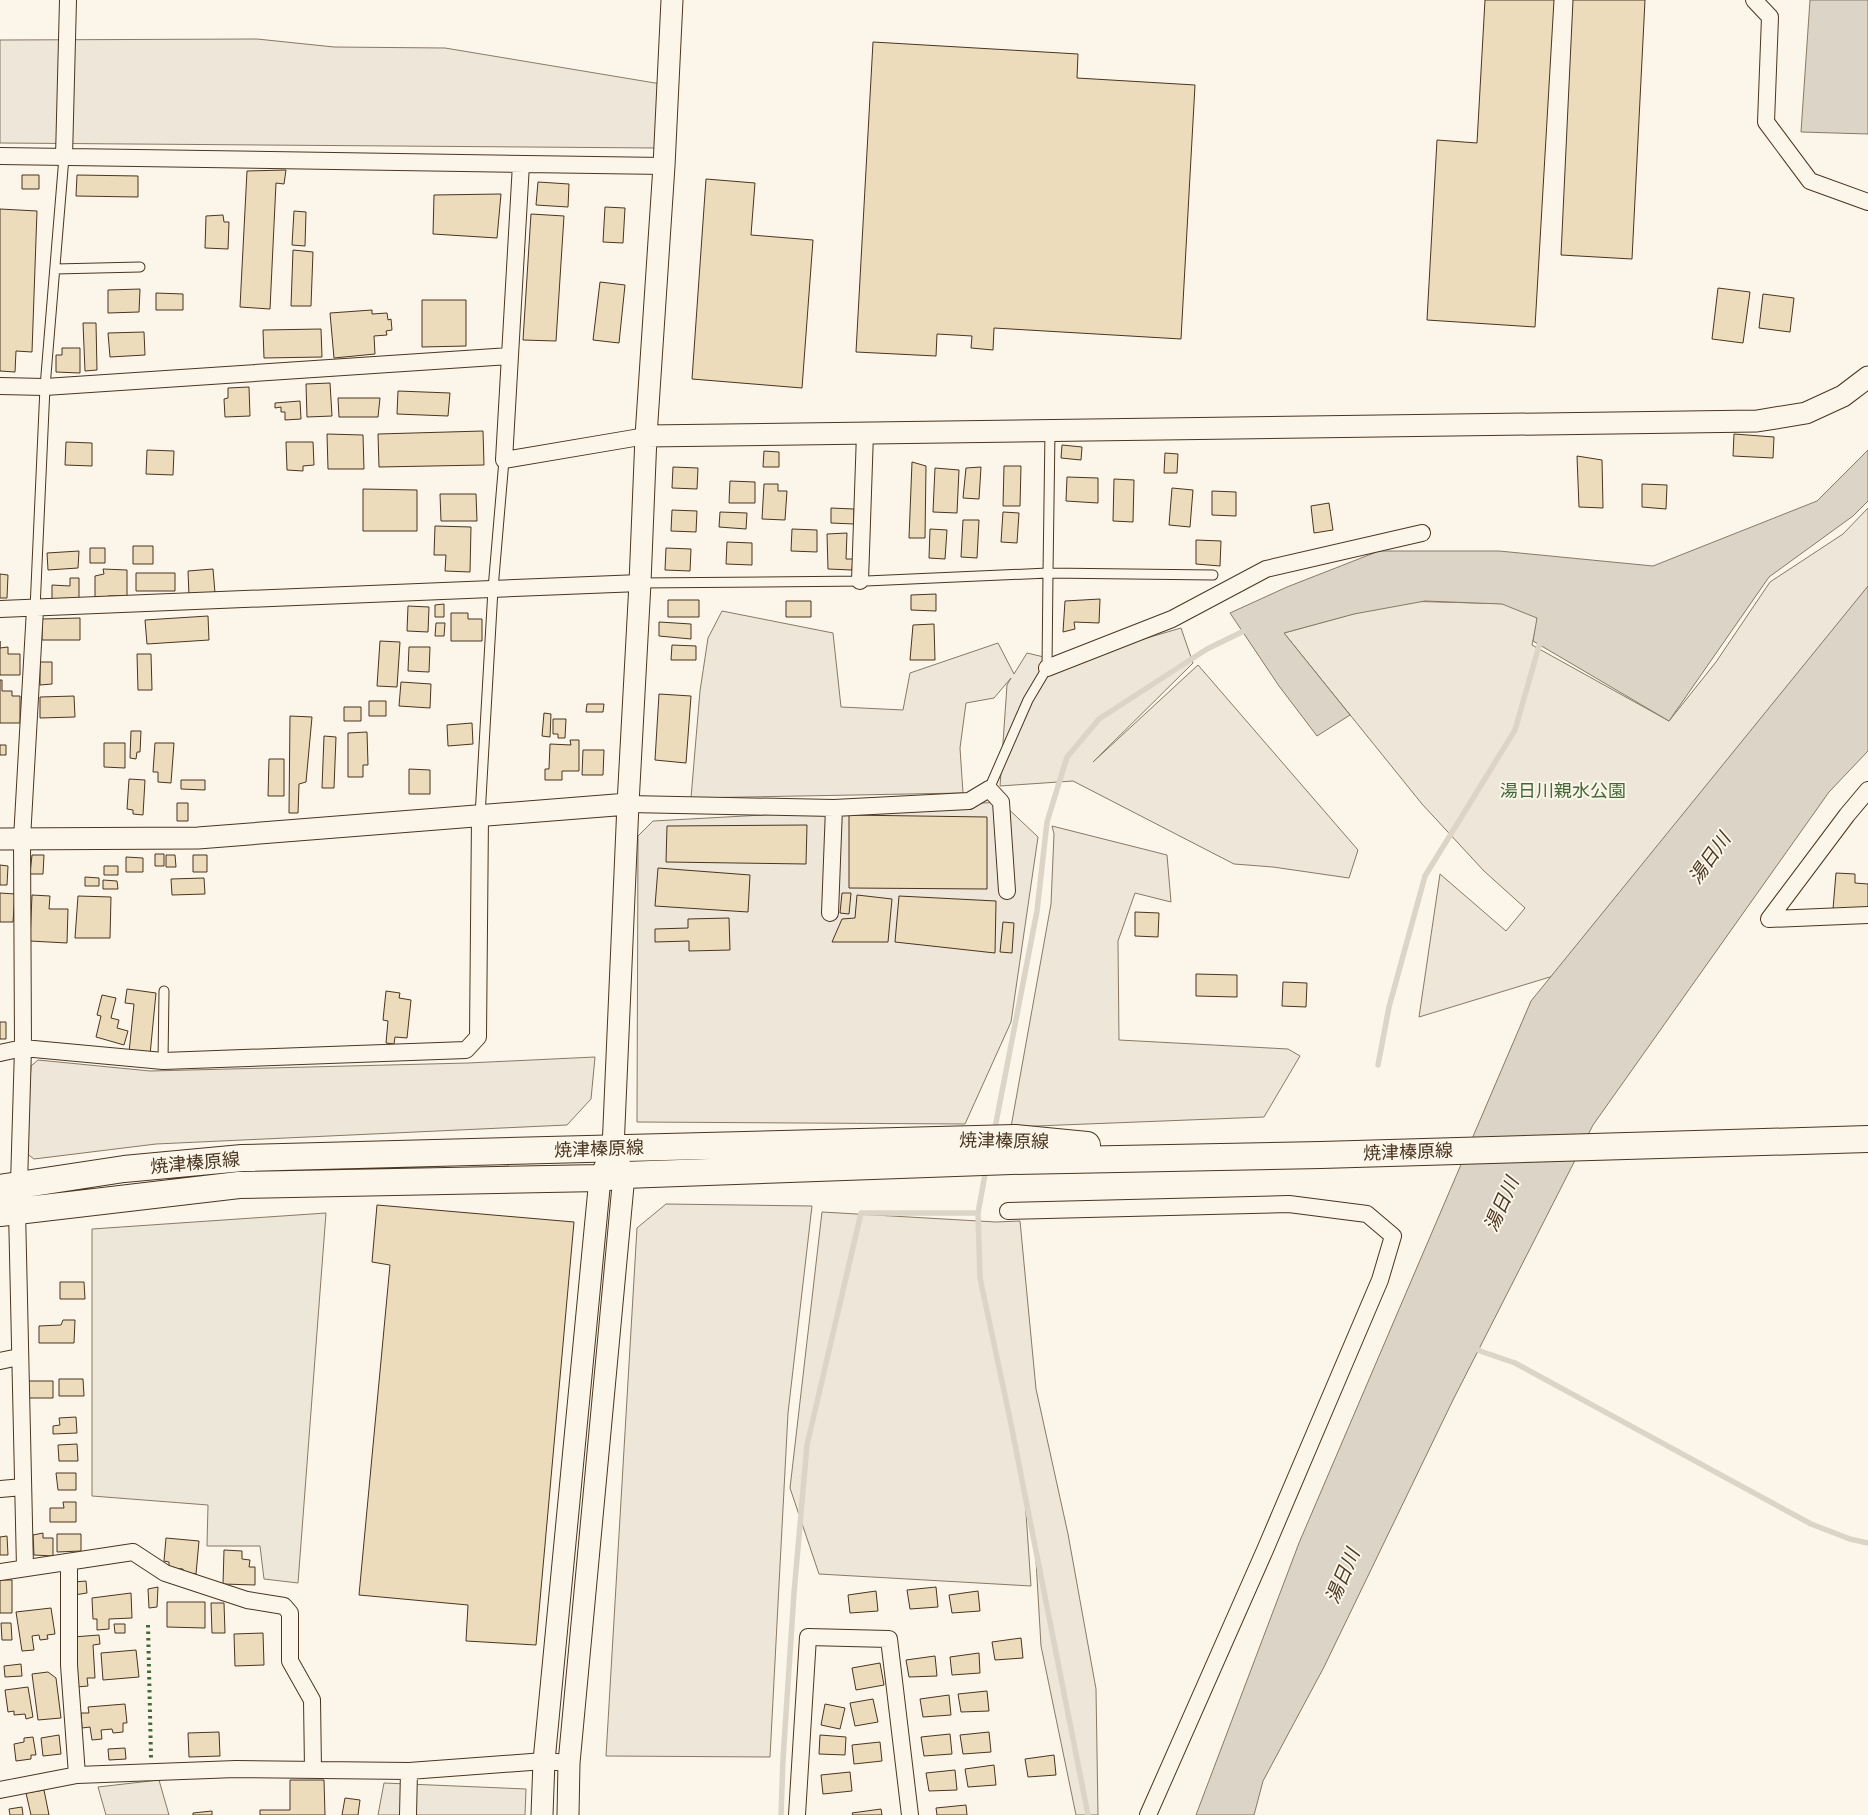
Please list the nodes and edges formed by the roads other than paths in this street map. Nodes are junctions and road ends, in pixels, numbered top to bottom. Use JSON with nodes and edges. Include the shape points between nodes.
{"nodes":[{"id":1,"x":68,"y":0,"type":"edge"},
{"id":2,"x":672,"y":0,"type":"edge"},
{"id":3,"x":1754,"y":0,"type":"edge"},
{"id":4,"x":0,"y":156,"type":"edge"},
{"id":5,"x":64,"y":157,"type":"junction"},
{"id":6,"x":520,"y":164,"type":"junction"},
{"id":7,"x":664,"y":166,"type":"junction"},
{"id":8,"x":1868,"y":202,"type":"edge"},
{"id":9,"x":140,"y":267,"type":"dead end"},
{"id":10,"x":55,"y":269,"type":"junction"},
{"id":11,"x":510,"y":356,"type":"junction"},
{"id":12,"x":1868,"y":377,"type":"edge"},
{"id":13,"x":0,"y":386,"type":"edge"},
{"id":14,"x":45,"y":387,"type":"junction"},
{"id":15,"x":1050,"y":430,"type":"junction"},
{"id":16,"x":865,"y":433,"type":"junction"},
{"id":17,"x":646,"y":436,"type":"junction"},
{"id":18,"x":504,"y":460,"type":"junction"},
{"id":19,"x":1422,"y":533,"type":"dead end"},
{"id":20,"x":1048,"y":573,"type":"junction"},
{"id":21,"x":1213,"y":575,"type":"dead end"},
{"id":22,"x":860,"y":581,"type":"junction"},
{"id":23,"x":640,"y":582,"type":"junction"},
{"id":24,"x":493,"y":589,"type":"junction"},
{"id":25,"x":35,"y":609,"type":"junction"},
{"id":26,"x":0,"y":610,"type":"edge"},
{"id":27,"x":1047,"y":668,"type":"junction"},
{"id":28,"x":989,"y":790,"type":"junction"},
{"id":29,"x":1868,"y":790,"type":"edge"},
{"id":30,"x":628,"y":804,"type":"junction"},
{"id":31,"x":834,"y":808,"type":"junction"},
{"id":32,"x":480,"y":816,"type":"junction"},
{"id":33,"x":0,"y":839,"type":"edge"},
{"id":34,"x":22,"y":839,"type":"junction"},
{"id":35,"x":1007,"y":891,"type":"dead end"},
{"id":36,"x":830,"y":913,"type":"dead end"},
{"id":37,"x":1868,"y":915,"type":"edge"},
{"id":38,"x":164,"y":991,"type":"dead end"},
{"id":39,"x":23,"y":1048,"type":"junction"},
{"id":40,"x":0,"y":1053,"type":"edge"},
{"id":41,"x":163,"y":1061,"type":"junction"},
{"id":42,"x":1868,"y":1123,"type":"edge"},
{"id":43,"x":1868,"y":1139,"type":"edge"},
{"id":44,"x":1616,"y":1145,"type":"junction"},
{"id":45,"x":613,"y":1149,"type":"junction"},
{"id":46,"x":949,"y":1151,"type":"junction"},
{"id":47,"x":612,"y":1177,"type":"junction"},
{"id":48,"x":10,"y":1186,"type":"edge"},
{"id":49,"x":1008,"y":1211,"type":"dead end"},
{"id":50,"x":9,"y":1212,"type":"edge"},
{"id":51,"x":19,"y":1357,"type":"junction"},
{"id":52,"x":0,"y":1360,"type":"edge"},
{"id":53,"x":23,"y":1487,"type":"junction"},
{"id":54,"x":0,"y":1489,"type":"edge"},
{"id":55,"x":69,"y":1563,"type":"junction"},
{"id":56,"x":25,"y":1568,"type":"junction"},
{"id":57,"x":0,"y":1572,"type":"edge"},
{"id":58,"x":544,"y":1761,"type":"junction"},
{"id":59,"x":569,"y":1763,"type":"junction"},
{"id":60,"x":313,"y":1769,"type":"junction"},
{"id":61,"x":409,"y":1771,"type":"junction"},
{"id":62,"x":77,"y":1775,"type":"junction"},
{"id":63,"x":0,"y":1790,"type":"edge"},
{"id":64,"x":408,"y":1815,"type":"edge"},
{"id":65,"x":542,"y":1815,"type":"edge"},
{"id":66,"x":568,"y":1815,"type":"edge"},
{"id":67,"x":796,"y":1815,"type":"edge"},
{"id":68,"x":910,"y":1815,"type":"edge"},
{"id":69,"x":1148,"y":1815,"type":"edge"}],
"edges":[{"from":1,"to":5,"type":"street"},
{"from":2,"to":7,"type":"street"},
{"from":3,"to":8,"type":"street","via":[[1770,17],[1766,122],[1810,181]]},
{"from":4,"to":5,"type":"street"},
{"from":5,"to":6,"type":"street"},
{"from":5,"to":10,"type":"lane"},
{"from":6,"to":7,"type":"street"},
{"from":6,"to":11,"type":"street"},
{"from":7,"to":17,"type":"street"},
{"from":9,"to":10,"type":"lane"},
{"from":10,"to":14,"type":"lane"},
{"from":11,"to":14,"type":"street"},
{"from":11,"to":18,"type":"street"},
{"from":12,"to":15,"type":"street","via":[[1842,396],[1806,413],[1757,421]]},
{"from":13,"to":14,"type":"street"},
{"from":14,"to":25,"type":"lane"},
{"from":15,"to":16,"type":"street"},
{"from":15,"to":20,"type":"lane"},
{"from":16,"to":17,"type":"street"},
{"from":16,"to":22,"type":"street"},
{"from":17,"to":18,"type":"street"},
{"from":17,"to":23,"type":"street"},
{"from":18,"to":24,"type":"lane"},
{"from":19,"to":27,"type":"street","via":[[1266,569],[1172,620]]},
{"from":20,"to":21,"type":"lane"},
{"from":20,"to":22,"type":"lane"},
{"from":20,"to":27,"type":"lane"},
{"from":22,"to":23,"type":"lane"},
{"from":23,"to":24,"type":"street"},
{"from":23,"to":30,"type":"street"},
{"from":24,"to":25,"type":"street"},
{"from":24,"to":32,"type":"lane"},
{"from":25,"to":26,"type":"street"},
{"from":25,"to":34,"type":"street"},
{"from":27,"to":28,"type":"lane","via":[[1028,700]]},
{"from":28,"to":31,"type":"street","via":[[969,801]]},
{"from":28,"to":35,"type":"street","via":[[1001,802]]},
{"from":29,"to":37,"type":"street","via":[[1769,919]]},
{"from":30,"to":31,"type":"street"},
{"from":30,"to":32,"type":"street"},
{"from":30,"to":45,"type":"street"},
{"from":31,"to":36,"type":"street"},
{"from":32,"to":34,"type":"street","via":[[198,838]]},
{"from":32,"to":41,"type":"street","via":[[478,1037],[466,1050]]},
{"from":33,"to":34,"type":"street"},
{"from":34,"to":39,"type":"street"},
{"from":38,"to":41,"type":"lane"},
{"from":39,"to":40,"type":"street"},
{"from":39,"to":41,"type":"street"},
{"from":39,"to":48,"type":"street"},
{"from":42,"to":44,"type":"main road","name":"焼津榛原線"},
{"from":43,"to":44,"type":"main road","name":"焼津榛原線"},
{"from":44,"to":46,"type":"main road","name":"焼津榛原線","via":[[1321,1155],[1199,1156],[1013,1149]]},
{"from":45,"to":46,"type":"main road","name":"焼津榛原線"},
{"from":45,"to":47,"type":"street"},
{"from":45,"to":48,"type":"main road","name":"焼津榛原線","via":[[242,1158],[124,1169]]},
{"from":46,"to":47,"type":"main road","name":"焼津榛原線"},
{"from":47,"to":50,"type":"main road","name":"焼津榛原線","via":[[238,1185]]},
{"from":47,"to":58,"type":"street"},
{"from":47,"to":59,"type":"street"},
{"from":49,"to":69,"type":"street","via":[[1289,1204],[1367,1214],[1393,1236],[1380,1280]]},
{"from":50,"to":51,"type":"street"},
{"from":51,"to":52,"type":"street"},
{"from":51,"to":53,"type":"street"},
{"from":53,"to":54,"type":"street"},
{"from":53,"to":56,"type":"street"},
{"from":55,"to":56,"type":"street"},
{"from":55,"to":60,"type":"street","via":[[133,1552],[165,1573],[247,1600],[284,1606],[290,1613],[290,1661],[312,1700]]},
{"from":55,"to":62,"type":"street","via":[[69,1665]]},
{"from":56,"to":57,"type":"street"},
{"from":58,"to":59,"type":"street"},
{"from":58,"to":61,"type":"street"},
{"from":58,"to":65,"type":"street"},
{"from":59,"to":66,"type":"street"},
{"from":60,"to":61,"type":"street"},
{"from":60,"to":62,"type":"street"},
{"from":61,"to":64,"type":"street"},
{"from":62,"to":63,"type":"street"},
{"from":67,"to":68,"type":"street","via":[[808,1636],[889,1639]]}]}
